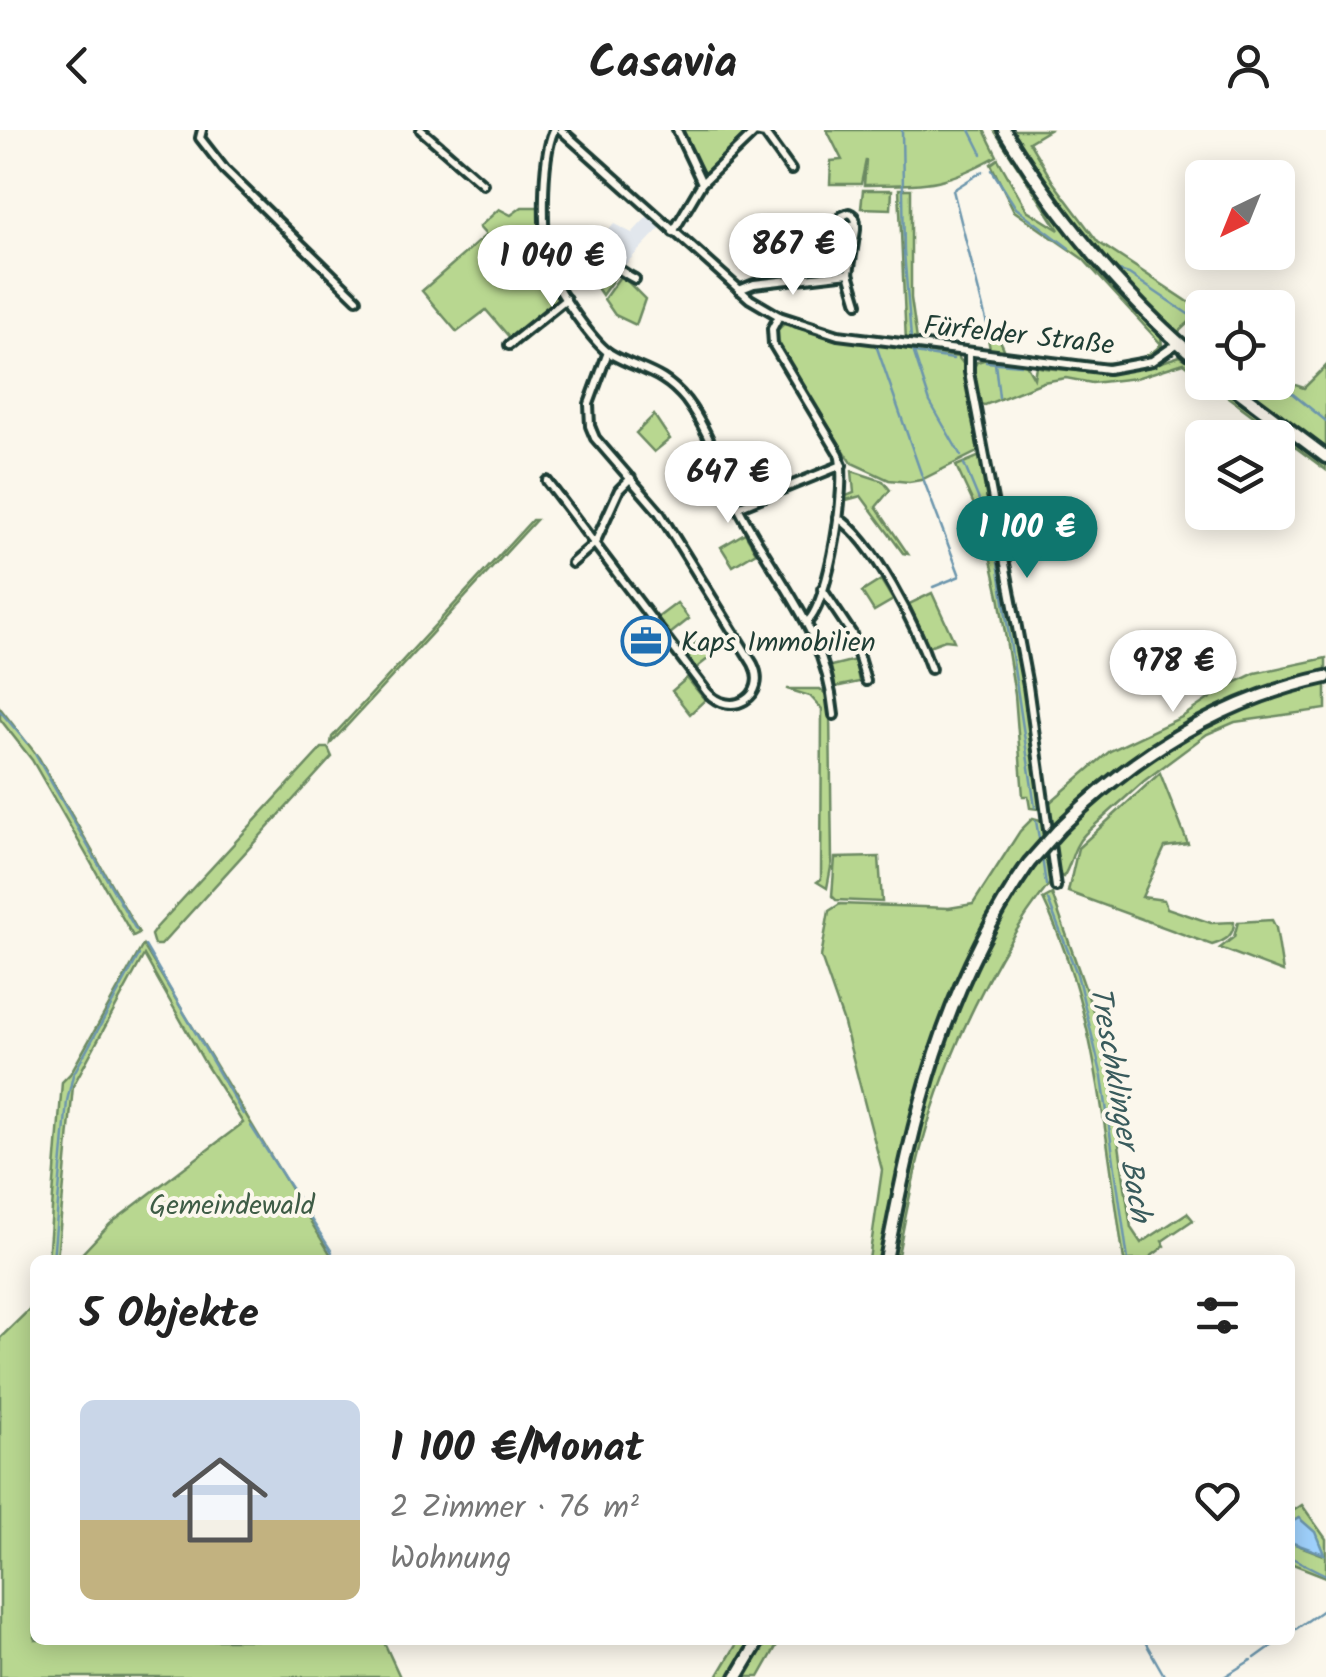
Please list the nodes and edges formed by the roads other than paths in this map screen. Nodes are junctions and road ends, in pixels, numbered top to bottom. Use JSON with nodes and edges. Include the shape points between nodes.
{"nodes":[{"id":1,"x":202,"y":130,"type":"edge"},
{"id":2,"x":421,"y":130,"type":"edge"},
{"id":3,"x":558,"y":130,"type":"edge"},
{"id":4,"x":677,"y":130,"type":"edge"},
{"id":5,"x":757,"y":130,"type":"edge"},
{"id":6,"x":1004,"y":130,"type":"edge"},
{"id":7,"x":791,"y":170,"type":"dead end"},
{"id":8,"x":702,"y":183,"type":"junction"},
{"id":9,"x":484,"y":184,"type":"dead end"},
{"id":10,"x":856,"y":225,"type":"dead end"},
{"id":11,"x":673,"y":232,"type":"junction"},
{"id":12,"x":546,"y":244,"type":"junction"},
{"id":13,"x":849,"y":273,"type":"junction"},
{"id":14,"x":635,"y":279,"type":"dead end"},
{"id":15,"x":739,"y":290,"type":"junction"},
{"id":16,"x":357,"y":298,"type":"dead end"},
{"id":17,"x":566,"y":299,"type":"junction"},
{"id":18,"x":858,"y":303,"type":"dead end"},
{"id":19,"x":779,"y":316,"type":"junction"},
{"id":20,"x":1178,"y":342,"type":"junction"},
{"id":21,"x":509,"y":344,"type":"dead end"},
{"id":22,"x":1185,"y":348,"type":"edge"},
{"id":23,"x":608,"y":352,"type":"junction"},
{"id":24,"x":968,"y":353,"type":"junction"},
{"id":25,"x":1250,"y":400,"type":"edge"},
{"id":26,"x":1326,"y":457,"type":"edge"},
{"id":27,"x":842,"y":465,"type":"junction"},
{"id":28,"x":631,"y":478,"type":"junction"},
{"id":29,"x":547,"y":480,"type":"dead end"},
{"id":30,"x":738,"y":507,"type":"junction"},
{"id":31,"x":838,"y":518,"type":"junction"},
{"id":32,"x":595,"y":543,"type":"junction"},
{"id":33,"x":572,"y":564,"type":"dead end"},
{"id":34,"x":822,"y":589,"type":"junction"},
{"id":35,"x":808,"y":621,"type":"junction"},
{"id":36,"x":931,"y":669,"type":"dead end"},
{"id":37,"x":1326,"y":678,"type":"edge"},
{"id":38,"x":866,"y":682,"type":"dead end"},
{"id":39,"x":834,"y":715,"type":"dead end"},
{"id":40,"x":1056,"y":887,"type":"dead end"},
{"id":41,"x":887,"y":1255,"type":"edge"},
{"id":42,"x":756,"y":1645,"type":"edge"},
{"id":43,"x":737,"y":1677,"type":"edge"}],
"edges":[{"from":1,"to":16,"type":"street","via":[[200,138],[225,170]]},
{"from":2,"to":9,"type":"street"},
{"from":3,"to":11,"type":"street","name":"Fürfelder Straße"},
{"from":3,"to":12,"type":"street","via":[[547,153]]},
{"from":4,"to":8,"type":"street"},
{"from":5,"to":7,"type":"street"},
{"from":5,"to":8,"type":"street"},
{"from":6,"to":20,"type":"main road","via":[[1074,232]]},
{"from":8,"to":11,"type":"street"},
{"from":10,"to":13,"type":"street"},
{"from":11,"to":15,"type":"street","name":"Fürfelder Straße"},
{"from":12,"to":14,"type":"street","via":[[588,243]]},
{"from":12,"to":17,"type":"street","via":[[550,270]]},
{"from":13,"to":15,"type":"street"},
{"from":13,"to":18,"type":"street"},
{"from":15,"to":19,"type":"street","name":"Fürfelder Straße"},
{"from":17,"to":21,"type":"street"},
{"from":17,"to":23,"type":"street"},
{"from":19,"to":24,"type":"street","name":"Fürfelder Straße","via":[[838,335]]},
{"from":19,"to":27,"type":"street","via":[[774,344]]},
{"from":20,"to":22,"type":"main road"},
{"from":20,"to":24,"type":"street","name":"Fürfelder Straße","via":[[1152,361],[1108,369]]},
{"from":23,"to":28,"type":"street","via":[[589,404],[590,426]]},
{"from":23,"to":30,"type":"street","via":[[656,372],[682,395]]},
{"from":24,"to":40,"type":"street","via":[[1028,686]]},
{"from":25,"to":26,"type":"main road"},
{"from":27,"to":30,"type":"street"},
{"from":27,"to":31,"type":"street"},
{"from":28,"to":32,"type":"street","via":[[618,490]]},
{"from":28,"to":32,"type":"street","via":[[754,664],[757,684],[745,700],[728,705],[714,699]]},
{"from":29,"to":32,"type":"street"},
{"from":30,"to":35,"type":"street"},
{"from":31,"to":34,"type":"street"},
{"from":31,"to":36,"type":"street","via":[[893,590]]},
{"from":32,"to":33,"type":"street"},
{"from":34,"to":35,"type":"street"},
{"from":34,"to":38,"type":"street","via":[[852,634]]},
{"from":35,"to":39,"type":"street","via":[[828,674]]},
{"from":37,"to":41,"type":"main road","bridge":true,"via":[[1244,703],[1179,734],[1118,776],[1029,863],[955,994],[919,1102]]},
{"from":42,"to":43,"type":"main road"}]}
